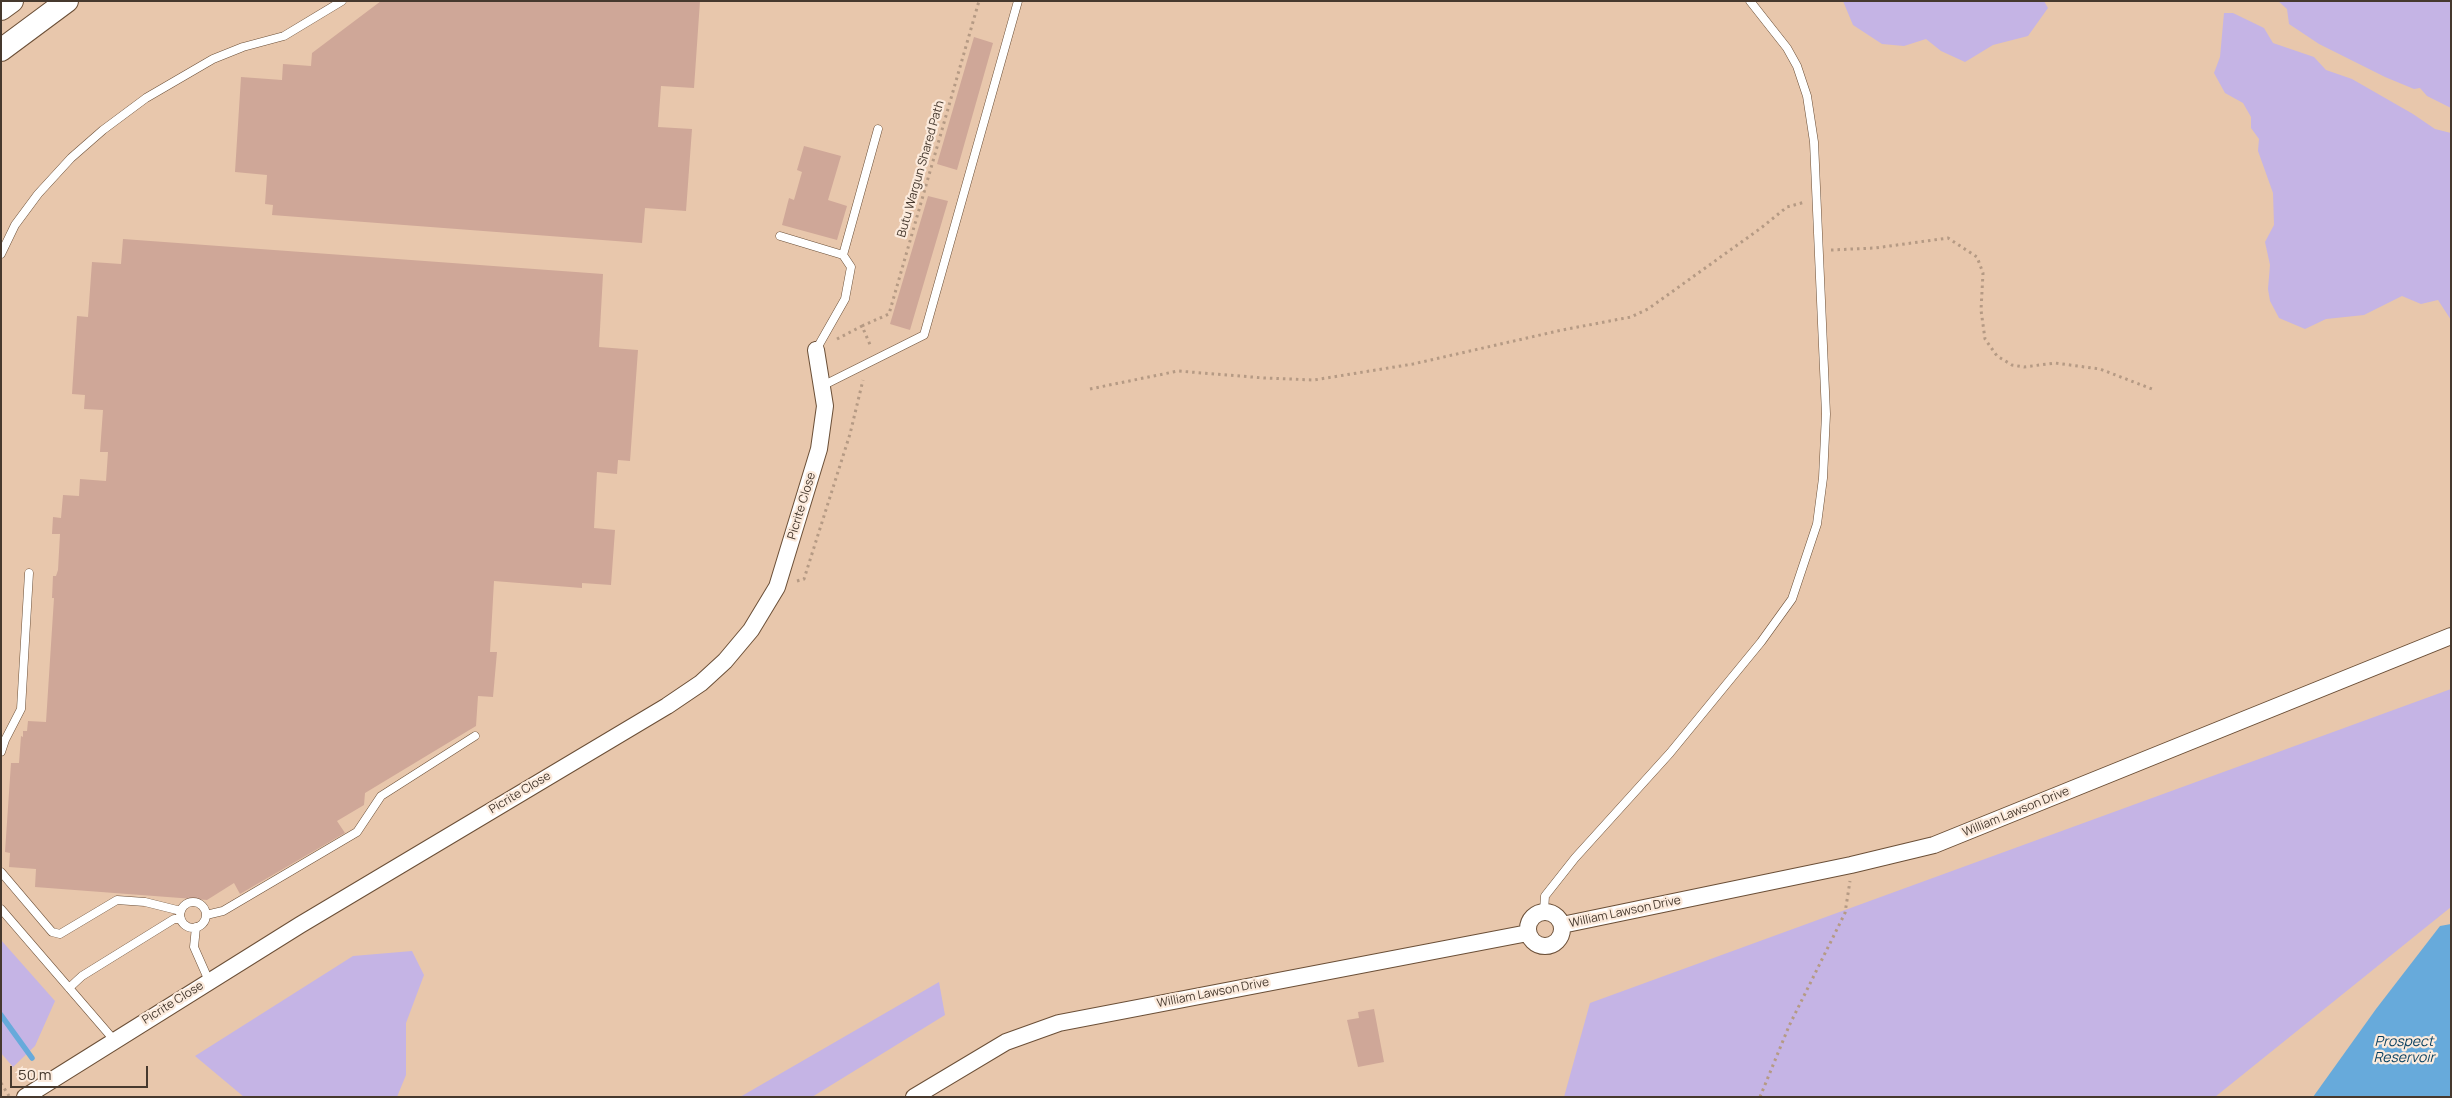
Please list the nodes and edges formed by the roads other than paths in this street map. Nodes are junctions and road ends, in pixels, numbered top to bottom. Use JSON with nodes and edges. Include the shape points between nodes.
{"nodes":[{"id":1,"x":12,"y":1,"type":"edge"},
{"id":2,"x":67,"y":1,"type":"edge"},
{"id":3,"x":342,"y":1,"type":"edge"},
{"id":4,"x":1018,"y":1,"type":"edge"},
{"id":5,"x":1750,"y":1,"type":"edge"},
{"id":6,"x":1,"y":9,"type":"edge"},
{"id":7,"x":1,"y":50,"type":"edge"},
{"id":8,"x":878,"y":129,"type":"dead end"},
{"id":9,"x":780,"y":236,"type":"dead end"},
{"id":10,"x":1,"y":254,"type":"edge"},
{"id":11,"x":843,"y":255,"type":"junction"},
{"id":12,"x":816,"y":350,"type":"joint"},
{"id":13,"x":822,"y":386,"type":"junction"},
{"id":14,"x":29,"y":573,"type":"dead end"},
{"id":15,"x":2451,"y":636,"type":"edge"},
{"id":16,"x":475,"y":736,"type":"dead end"},
{"id":17,"x":1,"y":752,"type":"edge"},
{"id":18,"x":1,"y":872,"type":"edge"},
{"id":19,"x":1,"y":909,"type":"edge"},
{"id":20,"x":1544,"y":911,"type":"junction"},
{"id":21,"x":181,"y":915,"type":"junction"},
{"id":22,"x":206,"y":915,"type":"junction"},
{"id":23,"x":1562,"y":925,"type":"junction"},
{"id":24,"x":196,"y":927,"type":"junction"},
{"id":25,"x":1528,"y":933,"type":"junction"},
{"id":26,"x":209,"y":981,"type":"junction"},
{"id":27,"x":69,"y":988,"type":"junction"},
{"id":28,"x":114,"y":1040,"type":"junction"},
{"id":29,"x":25,"y":1097,"type":"edge"},
{"id":30,"x":914,"y":1097,"type":"edge"}],
"edges":[{"from":1,"to":6,"type":"main road"},
{"from":2,"to":7,"type":"main road"},
{"from":3,"to":10,"type":"lane","via":[[284,36],[213,59],[139,103],[71,158],[38,194],[15,225]]},
{"from":4,"to":13,"type":"lane","via":[[924,335]]},
{"from":5,"to":20,"type":"lane","via":[[1797,66],[1807,96],[1814,142],[1826,414],[1817,524],[1792,600],[1670,753],[1575,858],[1546,896]]},
{"from":8,"to":11,"type":"lane"},
{"from":9,"to":11,"type":"lane"},
{"from":11,"to":12,"type":"lane","via":[[851,267],[844,299]]},
{"from":12,"to":13,"type":"street","name":"Picrite Close"},
{"from":13,"to":26,"type":"street","name":"Picrite Close","via":[[825,406],[819,449],[786,562],[777,587],[751,630],[725,660],[701,683],[667,706]]},
{"from":14,"to":17,"type":"lane","via":[[21,709]]},
{"from":15,"to":23,"type":"street","name":"William Lawson Drive","via":[[1934,845]]},
{"from":16,"to":22,"type":"lane","via":[[381,796],[357,832],[223,911]]},
{"from":18,"to":21,"type":"lane","via":[[52,932],[60,934],[117,900],[145,902]]},
{"from":19,"to":27,"type":"lane"},
{"from":20,"to":23,"type":"street","name":"William Lawson Drive","via":[[1558,916]]},
{"from":20,"to":25,"type":"street","via":[[1533,916]]},
{"from":21,"to":22,"type":"lane","via":[[188,903],[196,902]]},
{"from":21,"to":24,"type":"lane","via":[[188,926]]},
{"from":21,"to":27,"type":"lane","via":[[82,976]]},
{"from":22,"to":24,"type":"lane","via":[[203,923]]},
{"from":23,"to":25,"type":"street","name":"William Lawson Drive","via":[[1561,937],[1552,945],[1540,946]]},
{"from":24,"to":26,"type":"lane","via":[[194,947]]},
{"from":25,"to":30,"type":"street","name":"William Lawson Drive","via":[[1059,1023],[1006,1042]]},
{"from":26,"to":28,"type":"street","name":"Picrite Close"},
{"from":27,"to":28,"type":"lane"},
{"from":28,"to":29,"type":"street","name":"Picrite Close"}]}
